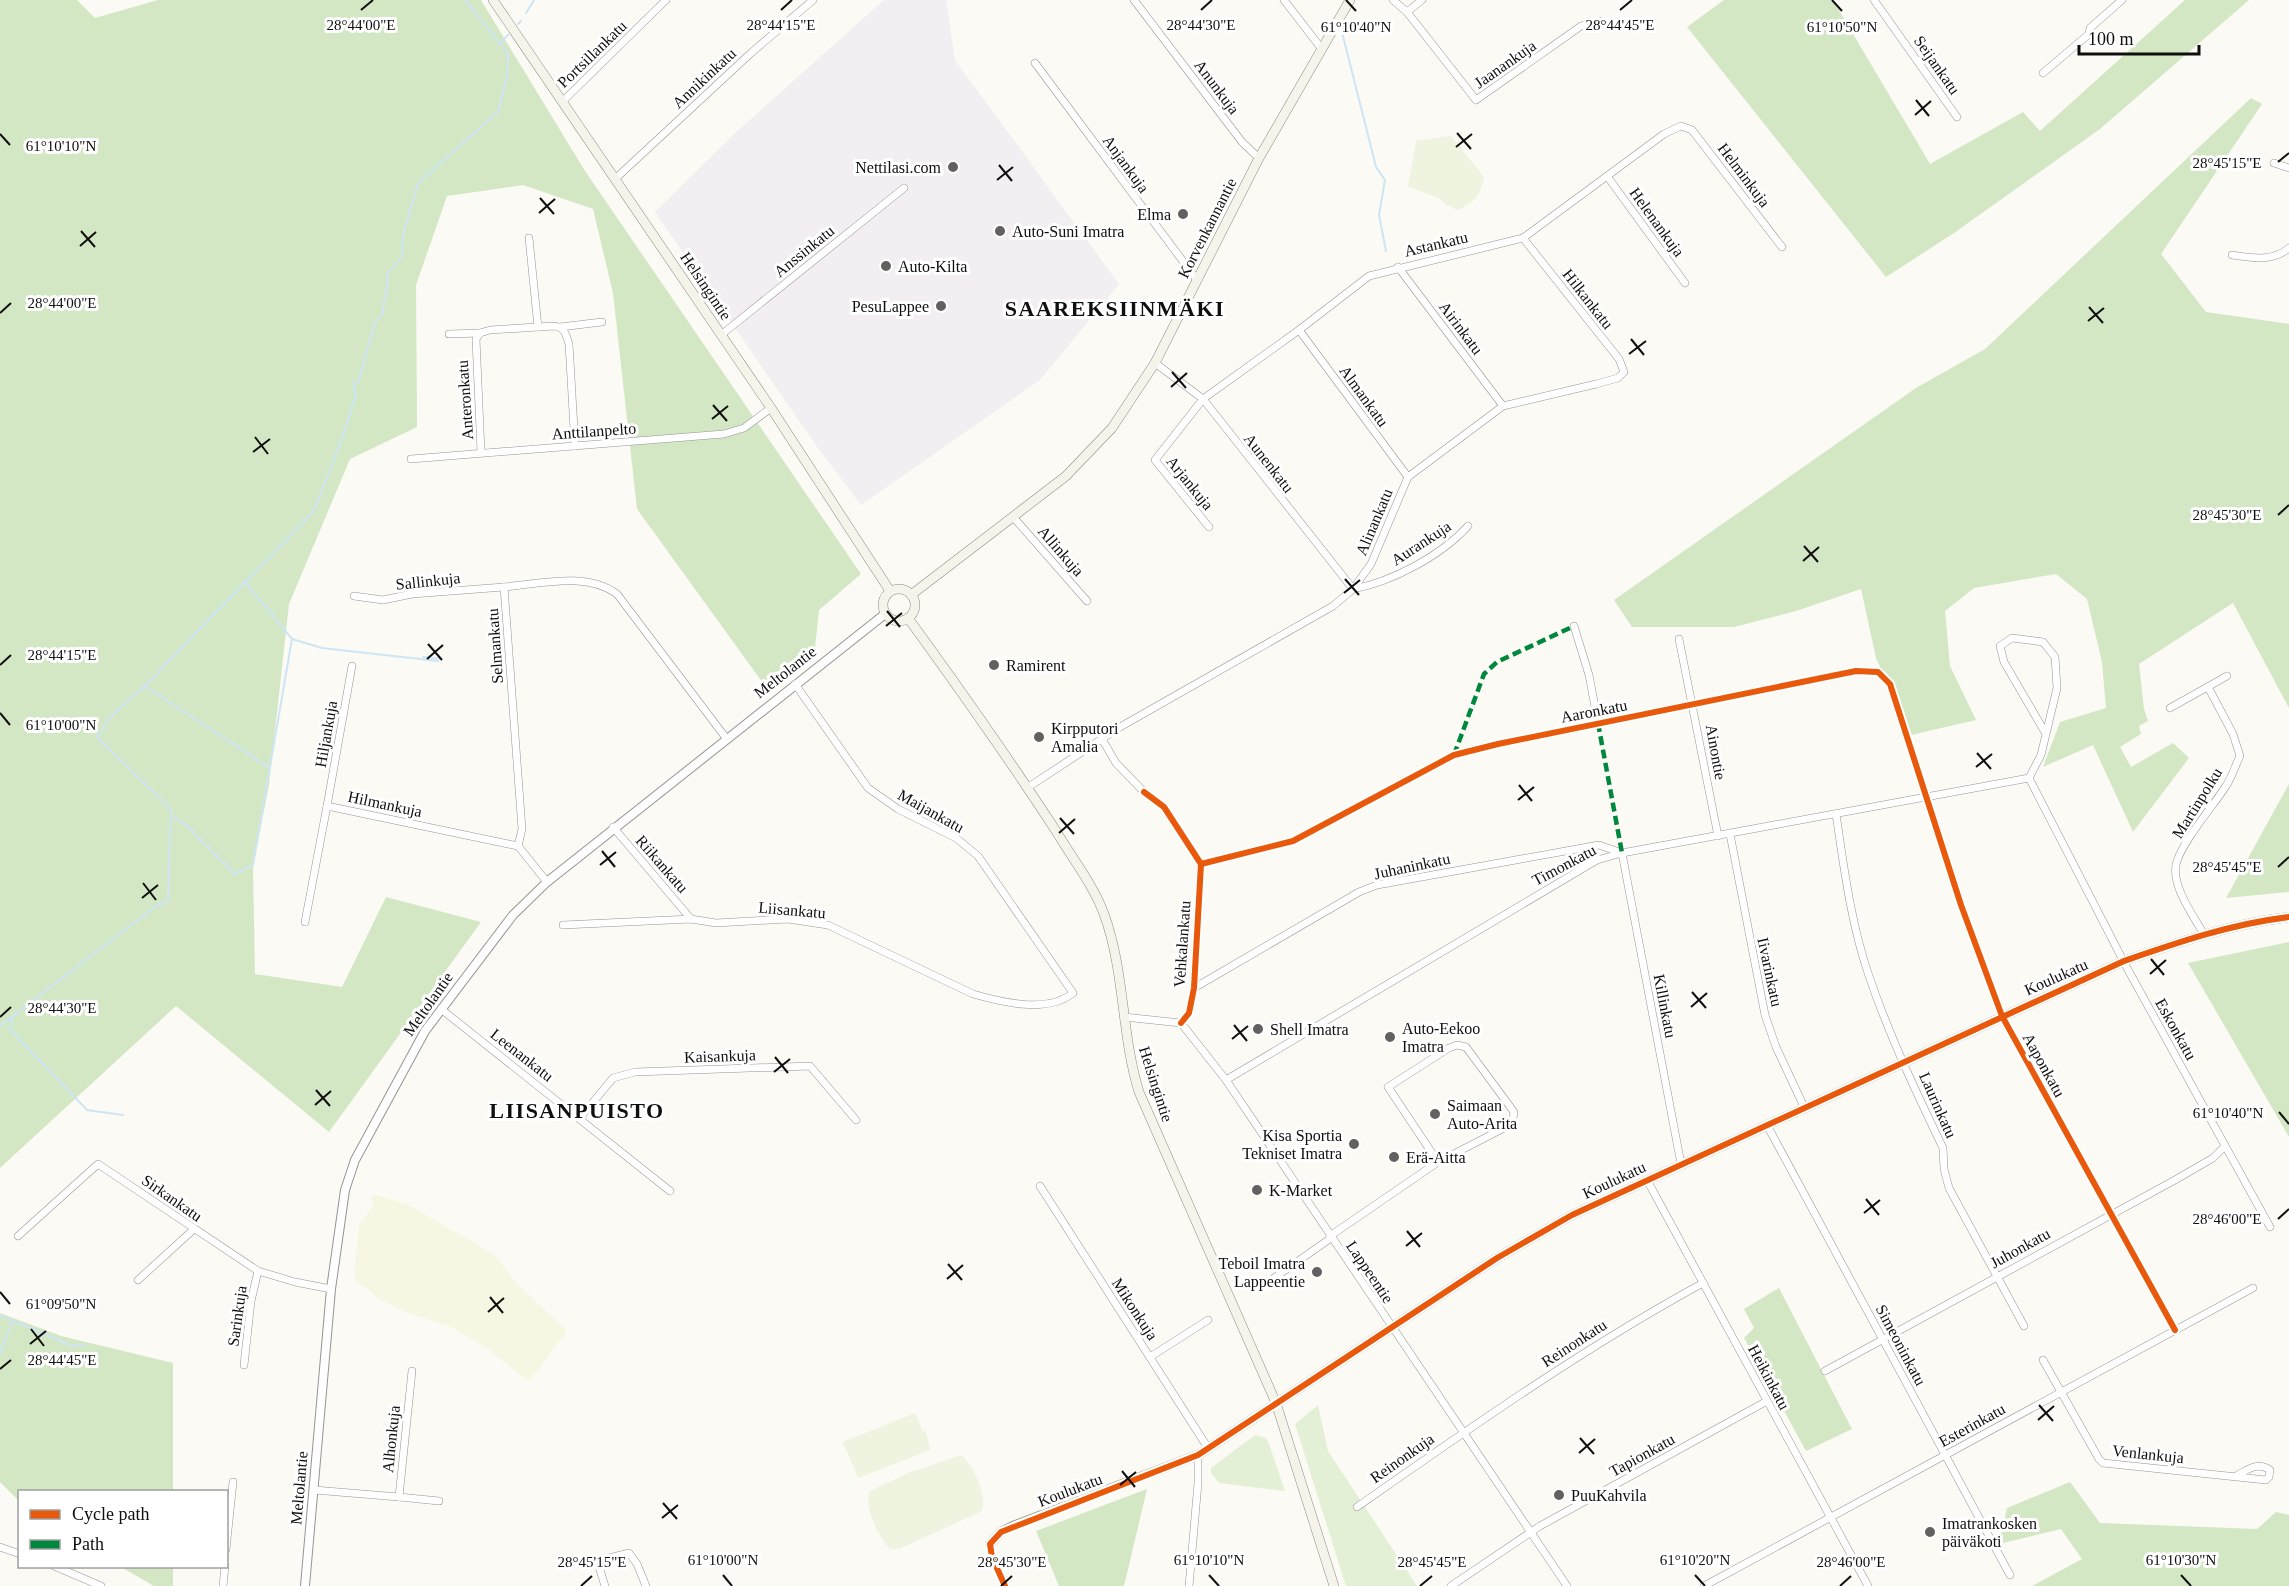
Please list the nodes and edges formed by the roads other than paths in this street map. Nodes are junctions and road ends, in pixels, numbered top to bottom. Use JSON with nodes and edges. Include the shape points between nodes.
{"nodes":[{"id":1,"x":493,"y":0,"type":"edge"},
{"id":2,"x":666,"y":0,"type":"edge"},
{"id":3,"x":813,"y":0,"type":"edge"},
{"id":4,"x":1134,"y":0,"type":"edge"},
{"id":5,"x":1284,"y":0,"type":"edge"},
{"id":6,"x":1350,"y":0,"type":"edge"},
{"id":7,"x":1393,"y":0,"type":"edge"},
{"id":8,"x":1422,"y":0,"type":"edge"},
{"id":9,"x":1874,"y":0,"type":"edge"},
{"id":10,"x":2122,"y":0,"type":"edge"},
{"id":11,"x":1407,"y":12,"type":"junction"},
{"id":12,"x":1599,"y":21,"type":"dead end"},
{"id":13,"x":1321,"y":48,"type":"junction"},
{"id":14,"x":1035,"y":63,"type":"dead end"},
{"id":15,"x":2043,"y":73,"type":"dead end"},
{"id":16,"x":562,"y":102,"type":"junction"},
{"id":17,"x":1957,"y":117,"type":"dead end"},
{"id":18,"x":1681,"y":126,"type":"joint"},
{"id":19,"x":1259,"y":158,"type":"junction"},
{"id":20,"x":2274,"y":163,"type":"dead end"},
{"id":21,"x":2289,"y":168,"type":"edge"},
{"id":22,"x":1607,"y":177,"type":"junction"},
{"id":23,"x":615,"y":179,"type":"junction"},
{"id":24,"x":904,"y":188,"type":"dead end"},
{"id":25,"x":529,"y":238,"type":"dead end"},
{"id":26,"x":1523,"y":238,"type":"junction"},
{"id":27,"x":1782,"y":247,"type":"dead end"},
{"id":28,"x":2289,"y":248,"type":"edge"},
{"id":29,"x":2232,"y":255,"type":"dead end"},
{"id":30,"x":1398,"y":267,"type":"junction"},
{"id":31,"x":1197,"y":280,"type":"junction"},
{"id":32,"x":1685,"y":283,"type":"dead end"},
{"id":33,"x":602,"y":322,"type":"dead end"},
{"id":34,"x":538,"y":327,"type":"junction"},
{"id":35,"x":560,"y":327,"type":"junction"},
{"id":36,"x":1299,"y":330,"type":"junction"},
{"id":37,"x":480,"y":333,"type":"junction"},
{"id":38,"x":449,"y":334,"type":"dead end"},
{"id":39,"x":721,"y":335,"type":"junction"},
{"id":40,"x":1155,"y":363,"type":"junction"},
{"id":41,"x":1618,"y":378,"type":"joint"},
{"id":42,"x":1203,"y":399,"type":"junction"},
{"id":43,"x":1503,"y":406,"type":"junction"},
{"id":44,"x":771,"y":408,"type":"junction"},
{"id":45,"x":575,"y":446,"type":"junction"},
{"id":46,"x":481,"y":452,"type":"junction"},
{"id":47,"x":411,"y":459,"type":"dead end"},
{"id":48,"x":1408,"y":477,"type":"junction"},
{"id":49,"x":1014,"y":518,"type":"junction"},
{"id":50,"x":1468,"y":526,"type":"dead end"},
{"id":51,"x":1209,"y":527,"type":"dead end"},
{"id":52,"x":504,"y":587,"type":"junction"},
{"id":53,"x":1353,"y":589,"type":"junction"},
{"id":54,"x":890,"y":591,"type":"junction"},
{"id":55,"x":911,"y":595,"type":"junction"},
{"id":56,"x":354,"y":596,"type":"dead end"},
{"id":57,"x":1087,"y":601,"type":"dead end"},
{"id":58,"x":885,"y":614,"type":"junction"},
{"id":59,"x":908,"y":618,"type":"junction"},
{"id":60,"x":1574,"y":626,"type":"dead end"},
{"id":61,"x":1679,"y":639,"type":"dead end"},
{"id":62,"x":352,"y":666,"type":"dead end"},
{"id":63,"x":2227,"y":676,"type":"dead end"},
{"id":64,"x":795,"y":684,"type":"junction"},
{"id":65,"x":2208,"y":687,"type":"junction"},
{"id":66,"x":1694,"y":706,"type":"junction"},
{"id":67,"x":2170,"y":708,"type":"dead end"},
{"id":68,"x":1598,"y":723,"type":"junction"},
{"id":69,"x":2046,"y":734,"type":"junction"},
{"id":70,"x":726,"y":738,"type":"junction"},
{"id":71,"x":1102,"y":740,"type":"junction"},
{"id":72,"x":2029,"y":778,"type":"junction"},
{"id":73,"x":1027,"y":788,"type":"junction"},
{"id":74,"x":1144,"y":792,"type":"dead end"},
{"id":75,"x":1926,"y":797,"type":"junction"},
{"id":76,"x":327,"y":806,"type":"junction"},
{"id":77,"x":1836,"y":814,"type":"junction"},
{"id":78,"x":613,"y":827,"type":"junction"},
{"id":79,"x":1730,"y":834,"type":"junction"},
{"id":80,"x":1718,"y":836,"type":"junction"},
{"id":81,"x":518,"y":846,"type":"junction"},
{"id":82,"x":1622,"y":853,"type":"junction"},
{"id":83,"x":1201,"y":864,"type":"joint"},
{"id":84,"x":547,"y":882,"type":"junction"},
{"id":85,"x":2289,"y":917,"type":"edge"},
{"id":86,"x":691,"y":919,"type":"junction"},
{"id":87,"x":305,"y":922,"type":"dead end"},
{"id":88,"x":562,"y":925,"type":"dead end"},
{"id":89,"x":2203,"y":933,"type":"junction"},
{"id":90,"x":2124,"y":962,"type":"junction"},
{"id":91,"x":1194,"y":988,"type":"junction"},
{"id":92,"x":1073,"y":993,"type":"joint"},
{"id":93,"x":441,"y":1009,"type":"junction"},
{"id":94,"x":2002,"y":1016,"type":"junction"},
{"id":95,"x":1124,"y":1017,"type":"junction"},
{"id":96,"x":1181,"y":1023,"type":"junction"},
{"id":97,"x":1904,"y":1062,"type":"junction"},
{"id":98,"x":1226,"y":1080,"type":"junction"},
{"id":99,"x":1805,"y":1109,"type":"junction"},
{"id":100,"x":580,"y":1118,"type":"junction"},
{"id":101,"x":856,"y":1120,"type":"dead end"},
{"id":102,"x":1768,"y":1126,"type":"junction"},
{"id":103,"x":2225,"y":1146,"type":"junction"},
{"id":104,"x":1438,"y":1162,"type":"junction"},
{"id":105,"x":1681,"y":1164,"type":"junction"},
{"id":106,"x":1647,"y":1180,"type":"junction"},
{"id":107,"x":1040,"y":1186,"type":"dead end"},
{"id":108,"x":670,"y":1191,"type":"dead end"},
{"id":109,"x":2111,"y":1213,"type":"junction"},
{"id":110,"x":2270,"y":1227,"type":"dead end"},
{"id":111,"x":194,"y":1230,"type":"junction"},
{"id":112,"x":18,"y":1236,"type":"dead end"},
{"id":113,"x":1330,"y":1237,"type":"junction"},
{"id":114,"x":258,"y":1271,"type":"junction"},
{"id":115,"x":1996,"y":1276,"type":"junction"},
{"id":116,"x":1274,"y":1278,"type":"dead end"},
{"id":117,"x":138,"y":1280,"type":"dead end"},
{"id":118,"x":1704,"y":1283,"type":"junction"},
{"id":119,"x":331,"y":1288,"type":"junction"},
{"id":120,"x":2253,"y":1288,"type":"dead end"},
{"id":121,"x":1208,"y":1320,"type":"dead end"},
{"id":122,"x":2024,"y":1326,"type":"dead end"},
{"id":123,"x":1391,"y":1327,"type":"junction"},
{"id":124,"x":2175,"y":1330,"type":"junction"},
{"id":125,"x":1882,"y":1339,"type":"junction"},
{"id":126,"x":1150,"y":1357,"type":"junction"},
{"id":127,"x":2043,"y":1360,"type":"dead end"},
{"id":128,"x":244,"y":1365,"type":"dead end"},
{"id":129,"x":412,"y":1371,"type":"dead end"},
{"id":130,"x":1825,"y":1371,"type":"dead end"},
{"id":131,"x":2060,"y":1393,"type":"junction"},
{"id":132,"x":1767,"y":1401,"type":"junction"},
{"id":133,"x":1276,"y":1403,"type":"junction"},
{"id":134,"x":1463,"y":1432,"type":"junction"},
{"id":135,"x":1208,"y":1448,"type":"junction"},
{"id":136,"x":1198,"y":1455,"type":"junction"},
{"id":137,"x":1945,"y":1456,"type":"junction"},
{"id":138,"x":2236,"y":1476,"type":"dead end"},
{"id":139,"x":233,"y":1482,"type":"dead end"},
{"id":140,"x":314,"y":1490,"type":"junction"},
{"id":141,"x":399,"y":1497,"type":"junction"},
{"id":142,"x":439,"y":1501,"type":"dead end"},
{"id":143,"x":1357,"y":1507,"type":"dead end"},
{"id":144,"x":1831,"y":1517,"type":"junction"},
{"id":145,"x":228,"y":1530,"type":"edge"},
{"id":146,"x":1531,"y":1533,"type":"junction"},
{"id":147,"x":990,"y":1544,"type":"joint"},
{"id":148,"x":0,"y":1547,"type":"edge"},
{"id":149,"x":18,"y":1553,"type":"edge"},
{"id":150,"x":59,"y":1568,"type":"edge"},
{"id":151,"x":225,"y":1568,"type":"edge"},
{"id":152,"x":2010,"y":1575,"type":"dead end"},
{"id":153,"x":101,"y":1586,"type":"edge"},
{"id":154,"x":223,"y":1586,"type":"edge"},
{"id":155,"x":304,"y":1586,"type":"edge"},
{"id":156,"x":605,"y":1586,"type":"edge"},
{"id":157,"x":646,"y":1586,"type":"edge"},
{"id":158,"x":1005,"y":1586,"type":"edge"},
{"id":159,"x":1188,"y":1586,"type":"edge"},
{"id":160,"x":1334,"y":1586,"type":"edge"},
{"id":161,"x":1451,"y":1586,"type":"edge"},
{"id":162,"x":1567,"y":1586,"type":"edge"},
{"id":163,"x":1704,"y":1586,"type":"edge"},
{"id":164,"x":1868,"y":1586,"type":"edge"}],
"edges":[{"from":1,"to":16,"type":"main road","name":"Helsingintie"},
{"from":2,"to":16,"type":"street","name":"Portsillankatu"},
{"from":3,"to":23,"type":"street","name":"Annikinkatu"},
{"from":4,"to":19,"type":"street","name":"Anunkuja","via":[[1242,142]]},
{"from":5,"to":13,"type":"street"},
{"from":6,"to":13,"type":"main road","name":"Korvenkannantie"},
{"from":7,"to":11,"type":"street","name":"Jaanankuja"},
{"from":8,"to":11,"type":"street"},
{"from":9,"to":17,"type":"street","name":"Seijankatu"},
{"from":10,"to":15,"type":"street"},
{"from":11,"to":12,"type":"street","name":"Jaanankuja","via":[[1476,100],[1581,26]]},
{"from":13,"to":19,"type":"main road","name":"Korvenkannantie"},
{"from":14,"to":31,"type":"street","name":"Anjankuja"},
{"from":16,"to":23,"type":"main road","name":"Helsingintie"},
{"from":18,"to":22,"type":"street","name":"Astankatu","via":[[1664,134]]},
{"from":18,"to":27,"type":"street","name":"Helminkuja","via":[[1692,130]]},
{"from":19,"to":31,"type":"main road","name":"Korvenkannantie"},
{"from":20,"to":21,"type":"street"},
{"from":22,"to":26,"type":"street","name":"Astankatu"},
{"from":22,"to":32,"type":"street","name":"Helenankuja"},
{"from":23,"to":39,"type":"main road","name":"Helsingintie"},
{"from":24,"to":39,"type":"street","name":"Anssinkatu"},
{"from":25,"to":34,"type":"street"},
{"from":26,"to":30,"type":"street","name":"Astankatu"},
{"from":26,"to":41,"type":"street","name":"Hilkankatu","via":[[1619,359],[1624,372]]},
{"from":28,"to":29,"type":"street","via":[[2280,255],[2262,259]]},
{"from":30,"to":36,"type":"street","name":"Astankatu","via":[[1369,276]]},
{"from":30,"to":43,"type":"street","name":"Airinkatu"},
{"from":31,"to":40,"type":"main road","name":"Korvenkannantie"},
{"from":33,"to":35,"type":"street"},
{"from":34,"to":35,"type":"street"},
{"from":34,"to":37,"type":"street"},
{"from":35,"to":45,"type":"street","via":[[568,344]]},
{"from":36,"to":42,"type":"street","name":"Astankatu"},
{"from":36,"to":48,"type":"street","name":"Almankatu"},
{"from":37,"to":38,"type":"street"},
{"from":37,"to":46,"type":"street","name":"Anteronkatu","via":[[475,345]]},
{"from":39,"to":44,"type":"main road","name":"Helsingintie"},
{"from":40,"to":42,"type":"street","name":"Aunenkatu"},
{"from":40,"to":49,"type":"main road","name":"Korvenkannantie","via":[[1127,408],[1092,451]]},
{"from":41,"to":43,"type":"street","name":"Alinankatu"},
{"from":42,"to":51,"type":"street","name":"Arjankuja","via":[[1155,460]]},
{"from":42,"to":53,"type":"street","name":"Aunenkatu"},
{"from":43,"to":48,"type":"street","name":"Alinankatu"},
{"from":44,"to":45,"type":"street","name":"Anttilanpelto","via":[[735,432]]},
{"from":44,"to":54,"type":"main road","name":"Helsingintie"},
{"from":45,"to":46,"type":"street","name":"Anttilanpelto"},
{"from":46,"to":47,"type":"street","name":"Anttilanpelto"},
{"from":48,"to":53,"type":"street","name":"Alinankatu","via":[[1371,564]]},
{"from":49,"to":55,"type":"main road","name":"Korvenkannantie"},
{"from":49,"to":57,"type":"street","name":"Allinkuja"},
{"from":50,"to":53,"type":"street","name":"Aurankuja","via":[[1455,540],[1408,569],[1378,585]]},
{"from":52,"to":56,"type":"street","name":"Sallinkuja","via":[[384,600]]},
{"from":52,"to":70,"type":"street","name":"Selmankatu","via":[[577,580],[604,584],[617,594]]},
{"from":52,"to":81,"type":"street","name":"Selmankatu","via":[[522,829]]},
{"from":53,"to":71,"type":"street","name":"Alinankatu","via":[[1333,606]]},
{"from":54,"to":55,"type":"main road","via":[[901,589]]},
{"from":54,"to":58,"type":"main road","via":[[883,602]]},
{"from":55,"to":59,"type":"main road","via":[[915,607]]},
{"from":58,"to":59,"type":"main road","via":[[896,621]]},
{"from":58,"to":64,"type":"street","name":"Meltolantie"},
{"from":59,"to":73,"type":"main road","name":"Helsingintie"},
{"from":60,"to":68,"type":"street"},
{"from":61,"to":66,"type":"street","name":"Ainontie"},
{"from":62,"to":76,"type":"street","name":"Hiljankuja"},
{"from":63,"to":65,"type":"street"},
{"from":64,"to":70,"type":"street","name":"Meltolantie"},
{"from":64,"to":92,"type":"street","name":"Maijankatu","via":[[868,788],[897,809],[956,838],[978,856]]},
{"from":65,"to":67,"type":"street"},
{"from":65,"to":89,"type":"street","name":"Martinpolku","via":[[2240,756],[2176,865],[2187,906]]},
{"from":66,"to":68,"type":"street","name":"Aaronkatu"},
{"from":66,"to":75,"type":"street","name":"Aaronkatu","via":[[1856,671],[1878,672],[1890,684]]},
{"from":66,"to":80,"type":"street","name":"Ainontie"},
{"from":68,"to":83,"type":"street","name":"Aaronkatu","via":[[1454,755],[1293,841]]},
{"from":69,"to":69,"type":"street","via":[[2004,662],[2000,646],[2012,638],[2043,642],[2055,657],[2057,688]]},
{"from":69,"to":72,"type":"street","via":[[2041,756]]},
{"from":70,"to":78,"type":"street","name":"Meltolantie"},
{"from":71,"to":73,"type":"street","name":"Alinankatu"},
{"from":71,"to":74,"type":"street","via":[[1116,763]]},
{"from":72,"to":75,"type":"street","name":"Timonkatu"},
{"from":72,"to":90,"type":"street","name":"Eskonkatu"},
{"from":73,"to":95,"type":"main road","name":"Helsingintie","via":[[1095,893],[1117,960]]},
{"from":75,"to":77,"type":"street","name":"Timonkatu"},
{"from":75,"to":94,"type":"street","name":"Aaponkatu"},
{"from":76,"to":81,"type":"street","name":"Hilmankuja"},
{"from":76,"to":87,"type":"street","name":"Hilmankuja"},
{"from":77,"to":79,"type":"street","name":"Timonkatu"},
{"from":77,"to":97,"type":"street","name":"Laurinkatu","via":[[1846,882],[1868,974]]},
{"from":78,"to":84,"type":"street","name":"Meltolantie"},
{"from":78,"to":86,"type":"street","name":"Riikankatu"},
{"from":79,"to":80,"type":"street","name":"Timonkatu"},
{"from":79,"to":99,"type":"street","name":"Iivarinkatu","via":[[1765,1015]]},
{"from":80,"to":82,"type":"street","name":"Timonkatu"},
{"from":81,"to":84,"type":"street"},
{"from":82,"to":91,"type":"street","name":"Juhaninkatu","via":[[1599,844],[1377,885]]},
{"from":82,"to":98,"type":"street","name":"Timonkatu","via":[[1577,870]]},
{"from":82,"to":105,"type":"street","name":"Killinkatu"},
{"from":83,"to":91,"type":"street","name":"Vehkalankatu"},
{"from":84,"to":93,"type":"street","name":"Meltolantie","via":[[513,915]]},
{"from":85,"to":89,"type":"street","name":"Koulukatu"},
{"from":86,"to":88,"type":"street","name":"Liisankatu"},
{"from":86,"to":92,"type":"street","name":"Liisankatu","via":[[716,923],[788,919],[828,925],[973,994],[998,1001],[1037,1005]]},
{"from":89,"to":90,"type":"street","name":"Koulukatu"},
{"from":90,"to":94,"type":"street","name":"Koulukatu"},
{"from":90,"to":103,"type":"street","name":"Eskonkatu"},
{"from":91,"to":96,"type":"street","name":"Vehkalankatu","via":[[1190,1012]]},
{"from":93,"to":100,"type":"street","name":"Leenankatu"},
{"from":93,"to":119,"type":"street","name":"Meltolantie","via":[[413,1050],[355,1160],[345,1190]]},
{"from":94,"to":97,"type":"street","name":"Koulukatu"},
{"from":94,"to":109,"type":"street","name":"Aaponkatu"},
{"from":95,"to":96,"type":"street"},
{"from":95,"to":133,"type":"main road","name":"Helsingintie","via":[[1131,1066],[1153,1126]]},
{"from":96,"to":98,"type":"street","name":"Lappeentie"},
{"from":97,"to":99,"type":"street","name":"Koulukatu"},
{"from":97,"to":115,"type":"street","name":"Laurinkatu","via":[[1943,1148],[1949,1188]]},
{"from":98,"to":113,"type":"street","name":"Lappeentie"},
{"from":99,"to":102,"type":"street","name":"Koulukatu"},
{"from":100,"to":101,"type":"street","name":"Kaisankuja","via":[[613,1078],[635,1072],[810,1066]]},
{"from":100,"to":108,"type":"street","name":"Leenankatu"},
{"from":102,"to":105,"type":"street","name":"Koulukatu"},
{"from":102,"to":125,"type":"street","name":"Simeoninkatu"},
{"from":103,"to":109,"type":"street","name":"Juhonkatu","via":[[2213,1158]]},
{"from":103,"to":110,"type":"street","name":"Eskonkatu"},
{"from":104,"to":104,"type":"street","via":[[1514,1120],[1508,1103],[1466,1047],[1457,1045],[1388,1087]]},
{"from":104,"to":113,"type":"street"},
{"from":105,"to":106,"type":"street","name":"Koulukatu"},
{"from":106,"to":118,"type":"street","name":"Heikinkatu"},
{"from":106,"to":123,"type":"street","name":"Koulukatu","via":[[1572,1215]]},
{"from":107,"to":126,"type":"street","name":"Mikonkuja"},
{"from":109,"to":115,"type":"street","name":"Juhonkatu"},
{"from":109,"to":124,"type":"street","name":"Aaponkatu"},
{"from":111,"to":112,"type":"street","name":"Sirkankatu","via":[[98,1164]]},
{"from":111,"to":114,"type":"street","name":"Sirkankatu"},
{"from":111,"to":117,"type":"street"},
{"from":113,"to":116,"type":"street"},
{"from":113,"to":123,"type":"street","name":"Lappeentie"},
{"from":114,"to":119,"type":"street","name":"Sirkankatu"},
{"from":114,"to":128,"type":"street","name":"Sarinkuja"},
{"from":115,"to":122,"type":"street","name":"Laurinkatu"},
{"from":115,"to":125,"type":"street","name":"Juhonkatu"},
{"from":118,"to":132,"type":"street","name":"Heikinkatu"},
{"from":118,"to":134,"type":"street","name":"Reinonkatu","via":[[1629,1324]]},
{"from":119,"to":140,"type":"street","name":"Meltolantie"},
{"from":120,"to":124,"type":"street","name":"Esterinkatu"},
{"from":121,"to":126,"type":"street"},
{"from":123,"to":133,"type":"street","name":"Koulukatu"},
{"from":123,"to":134,"type":"street","name":"Lappeentie"},
{"from":124,"to":131,"type":"street","name":"Esterinkatu"},
{"from":125,"to":130,"type":"street","name":"Juhonkatu"},
{"from":125,"to":137,"type":"street","name":"Simeoninkatu"},
{"from":126,"to":135,"type":"street","name":"Mikonkuja"},
{"from":127,"to":131,"type":"street"},
{"from":129,"to":141,"type":"street","name":"Alhonkuja"},
{"from":131,"to":137,"type":"street","name":"Esterinkatu"},
{"from":131,"to":138,"type":"street","name":"Venlankuja","via":[[2103,1463]]},
{"from":132,"to":144,"type":"street","name":"Heikinkatu"},
{"from":132,"to":146,"type":"street","name":"Tapionkatu"},
{"from":133,"to":135,"type":"street","name":"Koulukatu"},
{"from":133,"to":160,"type":"main road","name":"Helsingintie"},
{"from":134,"to":143,"type":"street","name":"Reinonkuja"},
{"from":134,"to":146,"type":"street","name":"Lappeentie"},
{"from":135,"to":136,"type":"street","name":"Koulukatu"},
{"from":136,"to":147,"type":"street","name":"Koulukatu","via":[[1013,1526]]},
{"from":136,"to":159,"type":"street"},
{"from":137,"to":144,"type":"street","name":"Esterinkatu"},
{"from":137,"to":152,"type":"street","name":"Simeoninkatu"},
{"from":139,"to":145,"type":"street"},
{"from":140,"to":141,"type":"street","name":"Alhonkuja"},
{"from":140,"to":155,"type":"street","name":"Meltolantie"},
{"from":141,"to":142,"type":"street"},
{"from":144,"to":163,"type":"street","name":"Esterinkatu"},
{"from":144,"to":164,"type":"street","name":"Heikinkatu"},
{"from":146,"to":161,"type":"street","name":"Tapionkatu"},
{"from":146,"to":162,"type":"street","name":"Lappeentie"},
{"from":147,"to":158,"type":"street"},
{"from":148,"to":149,"type":"street"},
{"from":150,"to":153,"type":"street"},
{"from":151,"to":154,"type":"street"},
{"from":156,"to":157,"type":"street","via":[[599,1568],[609,1558],[629,1553]]}]}
